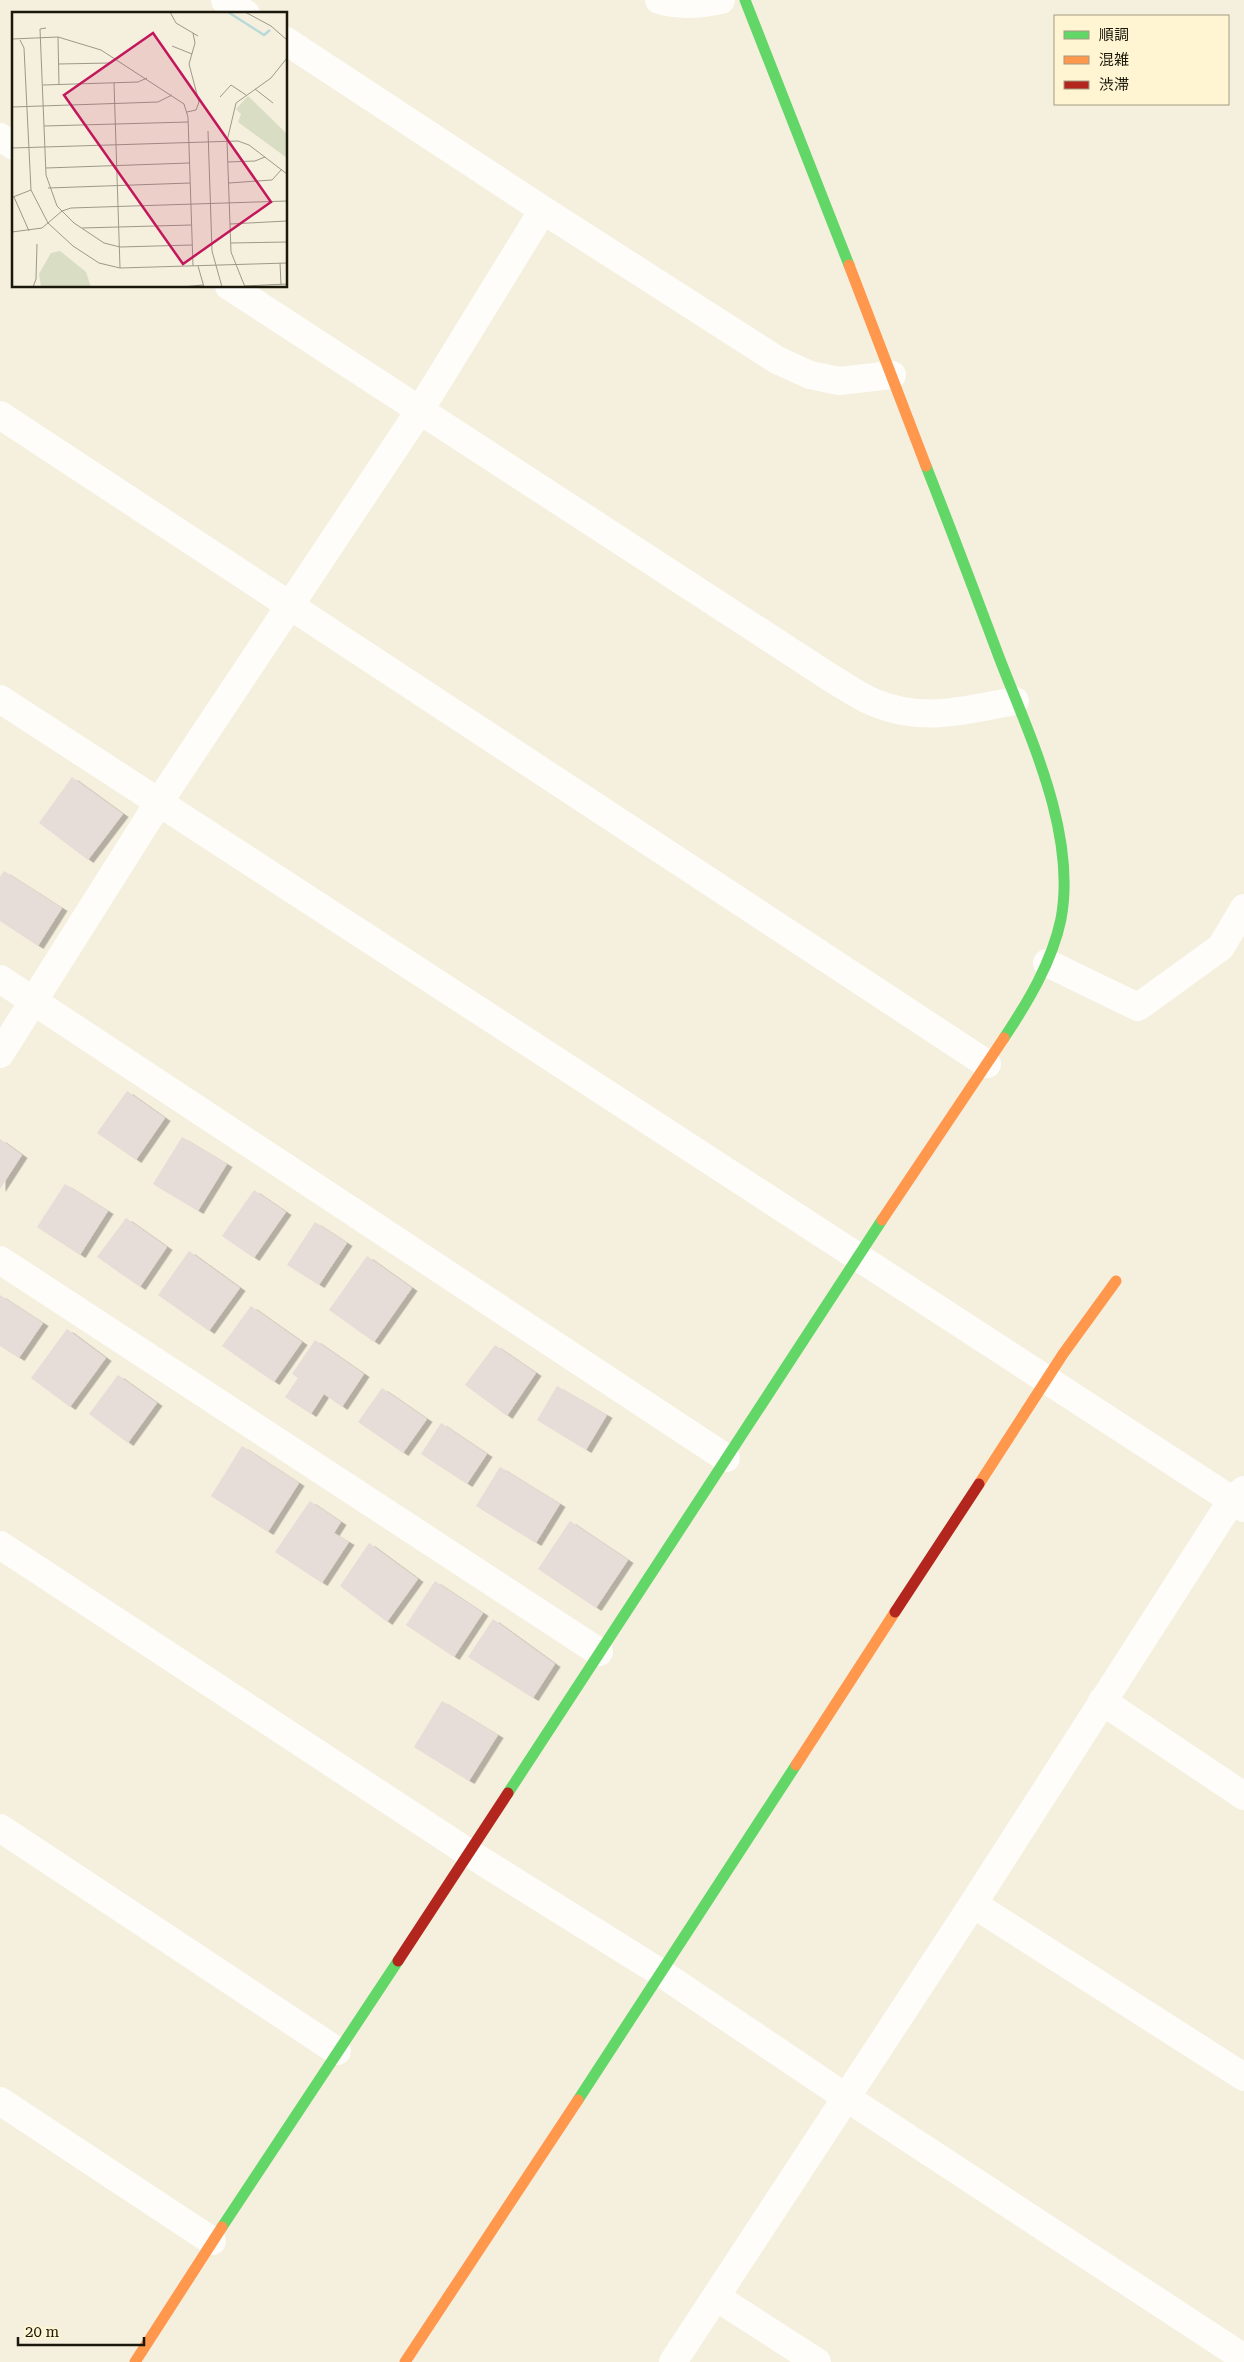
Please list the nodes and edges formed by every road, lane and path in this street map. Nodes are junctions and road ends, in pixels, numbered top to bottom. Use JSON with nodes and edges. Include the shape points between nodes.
{"nodes":[{"id":1,"x":225,"y":0,"type":"edge"},
{"id":2,"x":659,"y":0,"type":"edge"},
{"id":3,"x":722,"y":0,"type":"edge"},
{"id":4,"x":745,"y":0,"type":"edge"},
{"id":5,"x":243,"y":12,"type":"edge"},
{"id":6,"x":288,"y":42,"type":"edge"},
{"id":7,"x":0,"y":137,"type":"edge"},
{"id":8,"x":12,"y":145,"type":"edge"},
{"id":9,"x":543,"y":210,"type":"junction"},
{"id":10,"x":232,"y":288,"type":"edge"},
{"id":11,"x":892,"y":375,"type":"junction"},
{"id":12,"x":420,"y":410,"type":"junction"},
{"id":13,"x":0,"y":415,"type":"edge"},
{"id":14,"x":291,"y":606,"type":"junction"},
{"id":15,"x":0,"y":699,"type":"edge"},
{"id":16,"x":1015,"y":701,"type":"junction"},
{"id":17,"x":159,"y":802,"type":"junction"},
{"id":18,"x":1244,"y":908,"type":"edge"},
{"id":19,"x":1047,"y":963,"type":"junction"},
{"id":20,"x":0,"y":979,"type":"edge"},
{"id":21,"x":35,"y":1002,"type":"junction"},
{"id":22,"x":0,"y":1054,"type":"edge"},
{"id":23,"x":986,"y":1064,"type":"junction"},
{"id":24,"x":857,"y":1256,"type":"junction"},
{"id":25,"x":0,"y":1260,"type":"edge"},
{"id":26,"x":1116,"y":1281,"type":"dead end"},
{"id":27,"x":1047,"y":1382,"type":"junction"},
{"id":28,"x":726,"y":1458,"type":"junction"},
{"id":29,"x":1240,"y":1499,"type":"edge"},
{"id":30,"x":0,"y":1545,"type":"edge"},
{"id":31,"x":599,"y":1652,"type":"junction"},
{"id":32,"x":1102,"y":1701,"type":"junction"},
{"id":33,"x":1244,"y":1796,"type":"edge"},
{"id":34,"x":0,"y":1828,"type":"edge"},
{"id":35,"x":468,"y":1853,"type":"junction"},
{"id":36,"x":973,"y":1904,"type":"junction"},
{"id":37,"x":661,"y":1973,"type":"junction"},
{"id":38,"x":337,"y":2051,"type":"junction"},
{"id":39,"x":1244,"y":2078,"type":"edge"},
{"id":40,"x":847,"y":2098,"type":"junction"},
{"id":41,"x":0,"y":2100,"type":"edge"},
{"id":42,"x":212,"y":2240,"type":"junction"},
{"id":43,"x":716,"y":2297,"type":"junction"},
{"id":44,"x":1244,"y":2358,"type":"edge"},
{"id":45,"x":135,"y":2362,"type":"edge"},
{"id":46,"x":404,"y":2362,"type":"edge"},
{"id":47,"x":673,"y":2362,"type":"edge"},
{"id":48,"x":817,"y":2362,"type":"edge"}],
"edges":[{"from":1,"to":5,"type":"street"},
{"from":2,"to":3,"type":"street","via":[[703,4]]},
{"from":4,"to":11,"type":"street"},
{"from":6,"to":9,"type":"street"},
{"from":7,"to":8,"type":"street"},
{"from":9,"to":11,"type":"street","via":[[777,360],[810,375],[839,381]]},
{"from":9,"to":12,"type":"street"},
{"from":10,"to":12,"type":"street"},
{"from":11,"to":16,"type":"street"},
{"from":12,"to":14,"type":"street"},
{"from":12,"to":16,"type":"street","via":[[831,678],[873,702],[903,712],[938,715]]},
{"from":13,"to":14,"type":"street"},
{"from":14,"to":17,"type":"street"},
{"from":14,"to":23,"type":"street"},
{"from":15,"to":17,"type":"street"},
{"from":16,"to":19,"type":"street","via":[[1044,775],[1059,832],[1064,867],[1063,901]]},
{"from":17,"to":21,"type":"street"},
{"from":17,"to":24,"type":"street"},
{"from":18,"to":19,"type":"street","via":[[1221,947],[1138,1007]]},
{"from":19,"to":23,"type":"street","via":[[1018,1016]]},
{"from":20,"to":21,"type":"street"},
{"from":21,"to":22,"type":"street"},
{"from":21,"to":28,"type":"street"},
{"from":23,"to":24,"type":"street"},
{"from":24,"to":27,"type":"street"},
{"from":24,"to":28,"type":"street"},
{"from":25,"to":31,"type":"street"},
{"from":26,"to":27,"type":"street","via":[[1063,1354]]},
{"from":27,"to":29,"type":"street"},
{"from":27,"to":37,"type":"street"},
{"from":28,"to":31,"type":"street"},
{"from":29,"to":32,"type":"street"},
{"from":30,"to":35,"type":"street"},
{"from":31,"to":35,"type":"street"},
{"from":32,"to":33,"type":"street"},
{"from":32,"to":36,"type":"street"},
{"from":34,"to":38,"type":"street"},
{"from":35,"to":37,"type":"street"},
{"from":35,"to":38,"type":"street"},
{"from":36,"to":39,"type":"street"},
{"from":36,"to":40,"type":"street"},
{"from":37,"to":40,"type":"street"},
{"from":37,"to":46,"type":"street"},
{"from":38,"to":42,"type":"street"},
{"from":40,"to":43,"type":"street"},
{"from":40,"to":44,"type":"street"},
{"from":41,"to":42,"type":"street"},
{"from":42,"to":45,"type":"street"},
{"from":43,"to":47,"type":"street"},
{"from":43,"to":48,"type":"street"}]}
